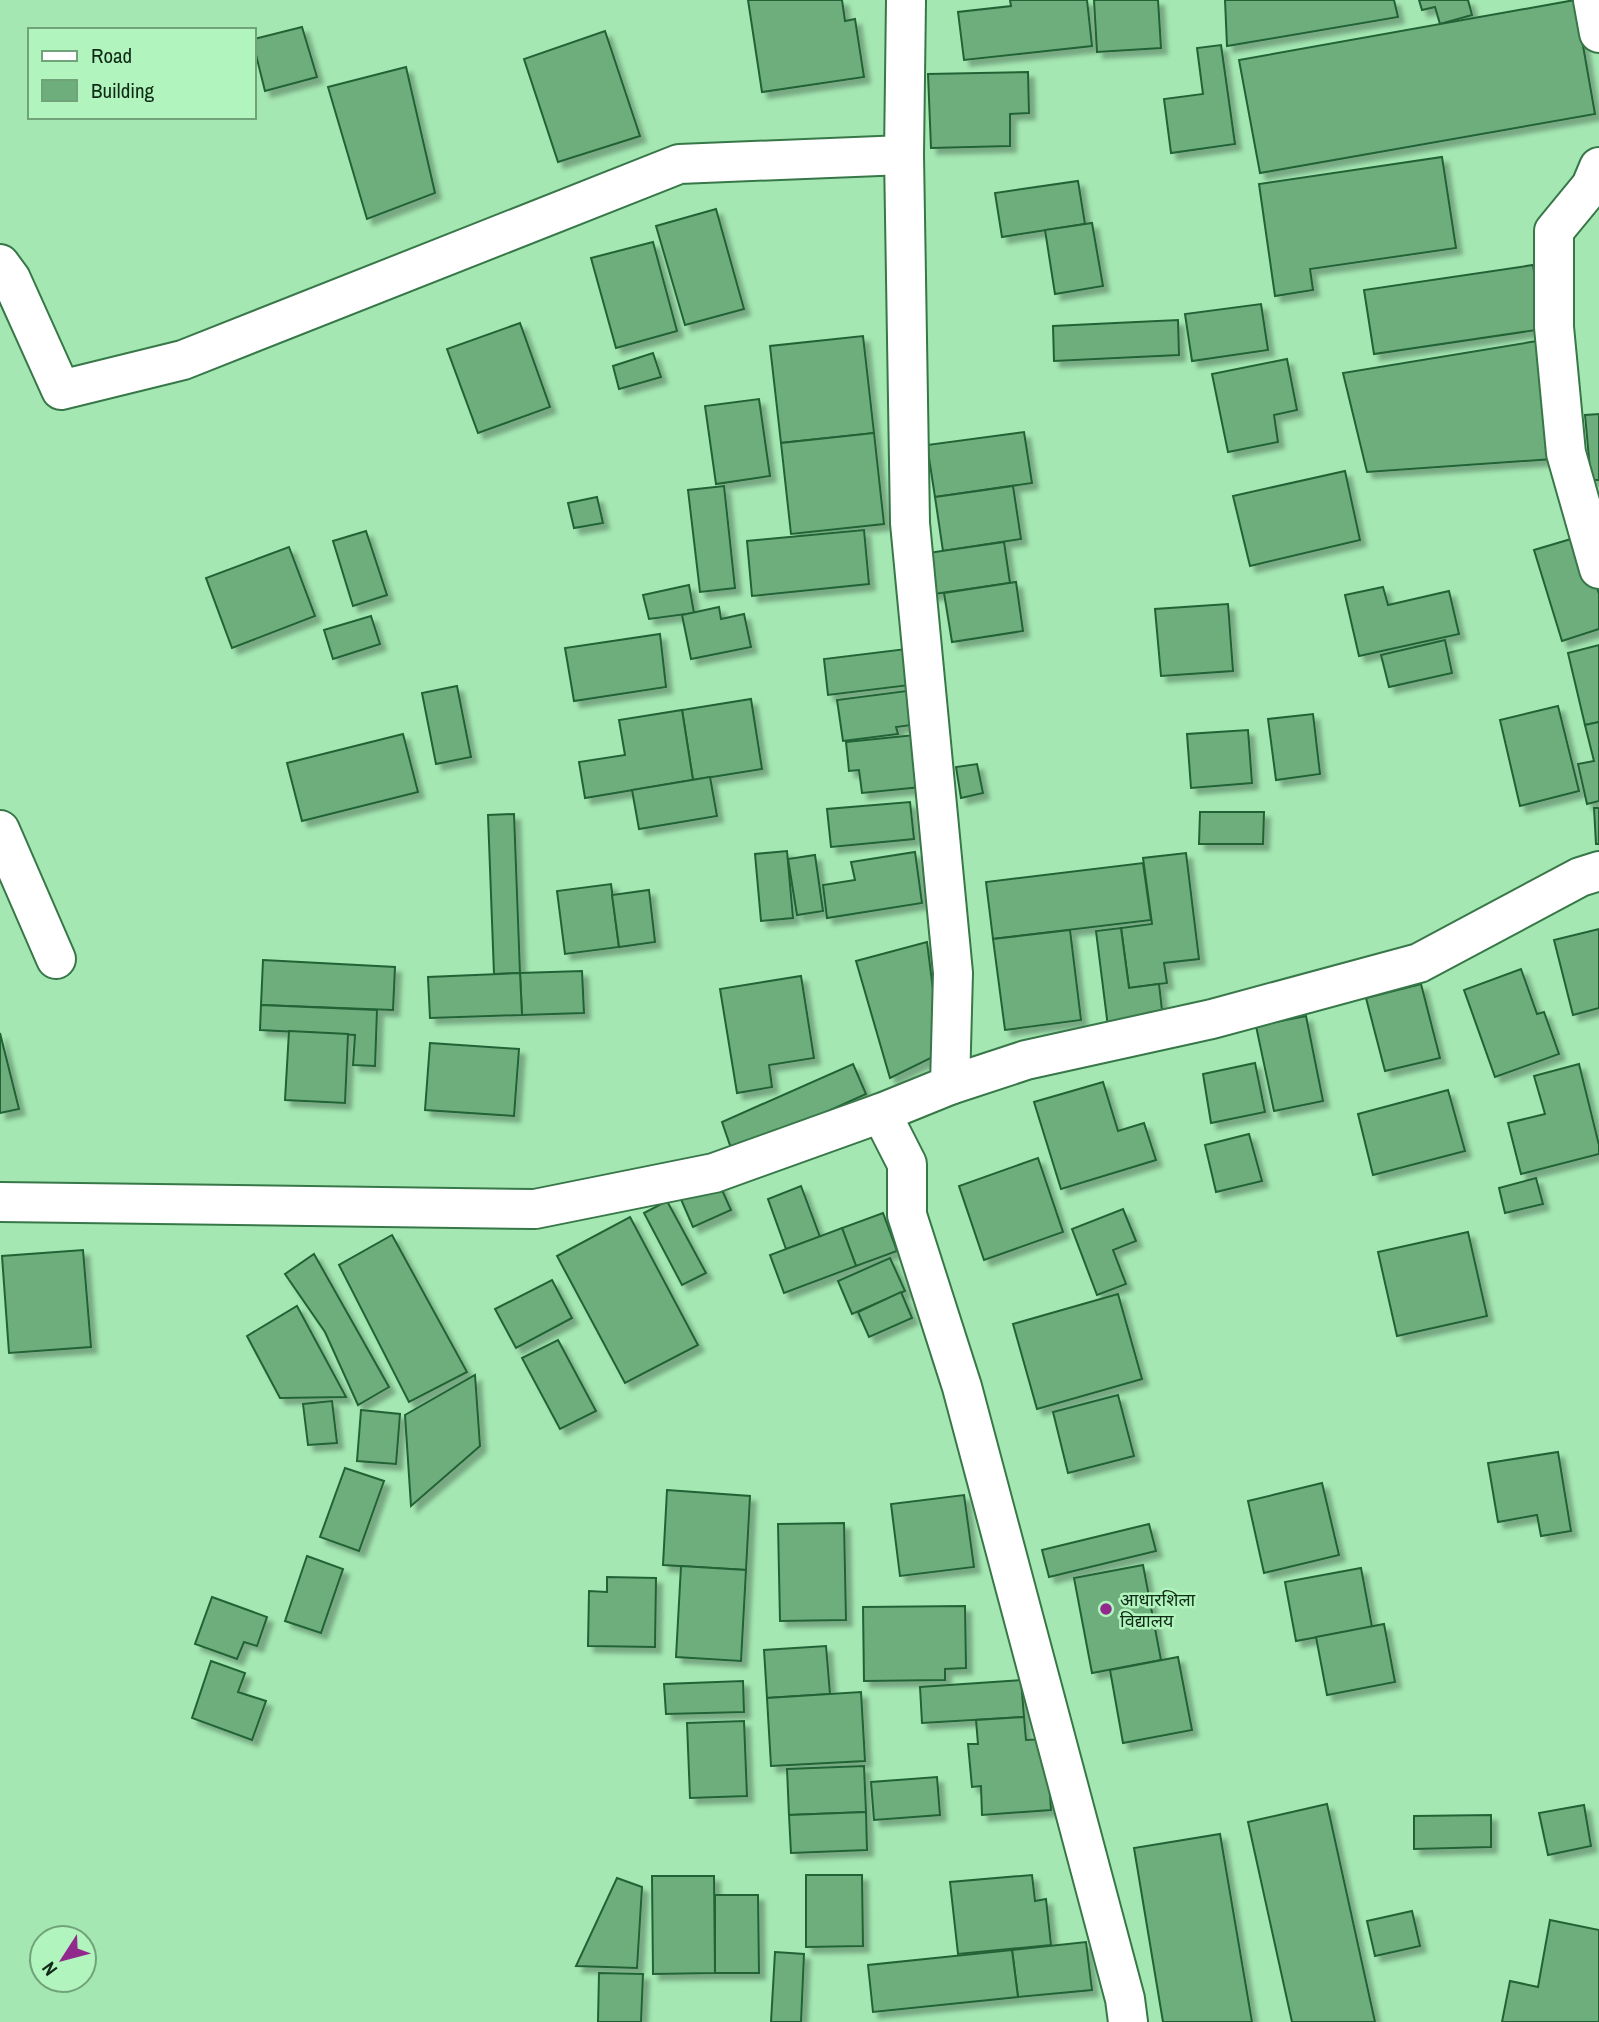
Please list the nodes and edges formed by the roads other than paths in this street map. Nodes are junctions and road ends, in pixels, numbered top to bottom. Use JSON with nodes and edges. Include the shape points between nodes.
{"nodes":[{"id":1,"x":906,"y":0,"type":"edge"},
{"id":2,"x":1593,"y":0,"type":"edge"},
{"id":3,"x":1599,"y":33,"type":"edge"},
{"id":4,"x":904,"y":155,"type":"junction"},
{"id":5,"x":1599,"y":167,"type":"edge"},
{"id":6,"x":0,"y":264,"type":"edge"},
{"id":7,"x":1599,"y":569,"type":"edge"},
{"id":8,"x":0,"y":830,"type":"edge"},
{"id":9,"x":1599,"y":871,"type":"edge"},
{"id":10,"x":56,"y":959,"type":"dead end"},
{"id":11,"x":950,"y":1085,"type":"junction"},
{"id":12,"x":881,"y":1113,"type":"junction"},
{"id":13,"x":0,"y":1202,"type":"edge"},
{"id":14,"x":1129,"y":2022,"type":"edge"}],
"edges":[{"from":1,"to":4,"type":"street"},
{"from":2,"to":3,"type":"street"},
{"from":4,"to":6,"type":"street","via":[[680,164],[183,360],[61,390]]},
{"from":4,"to":11,"type":"street","via":[[910,523],[953,973]]},
{"from":5,"to":7,"type":"street","via":[[1591,186],[1554,231],[1553,327],[1566,453]]},
{"from":8,"to":10,"type":"street"},
{"from":9,"to":11,"type":"street","via":[[1419,963],[1212,1019],[1027,1060]]},
{"from":11,"to":12,"type":"street"},
{"from":12,"to":13,"type":"street","via":[[714,1173],[535,1209]]},
{"from":12,"to":14,"type":"street","via":[[907,1164],[907,1214],[962,1387]]}]}
